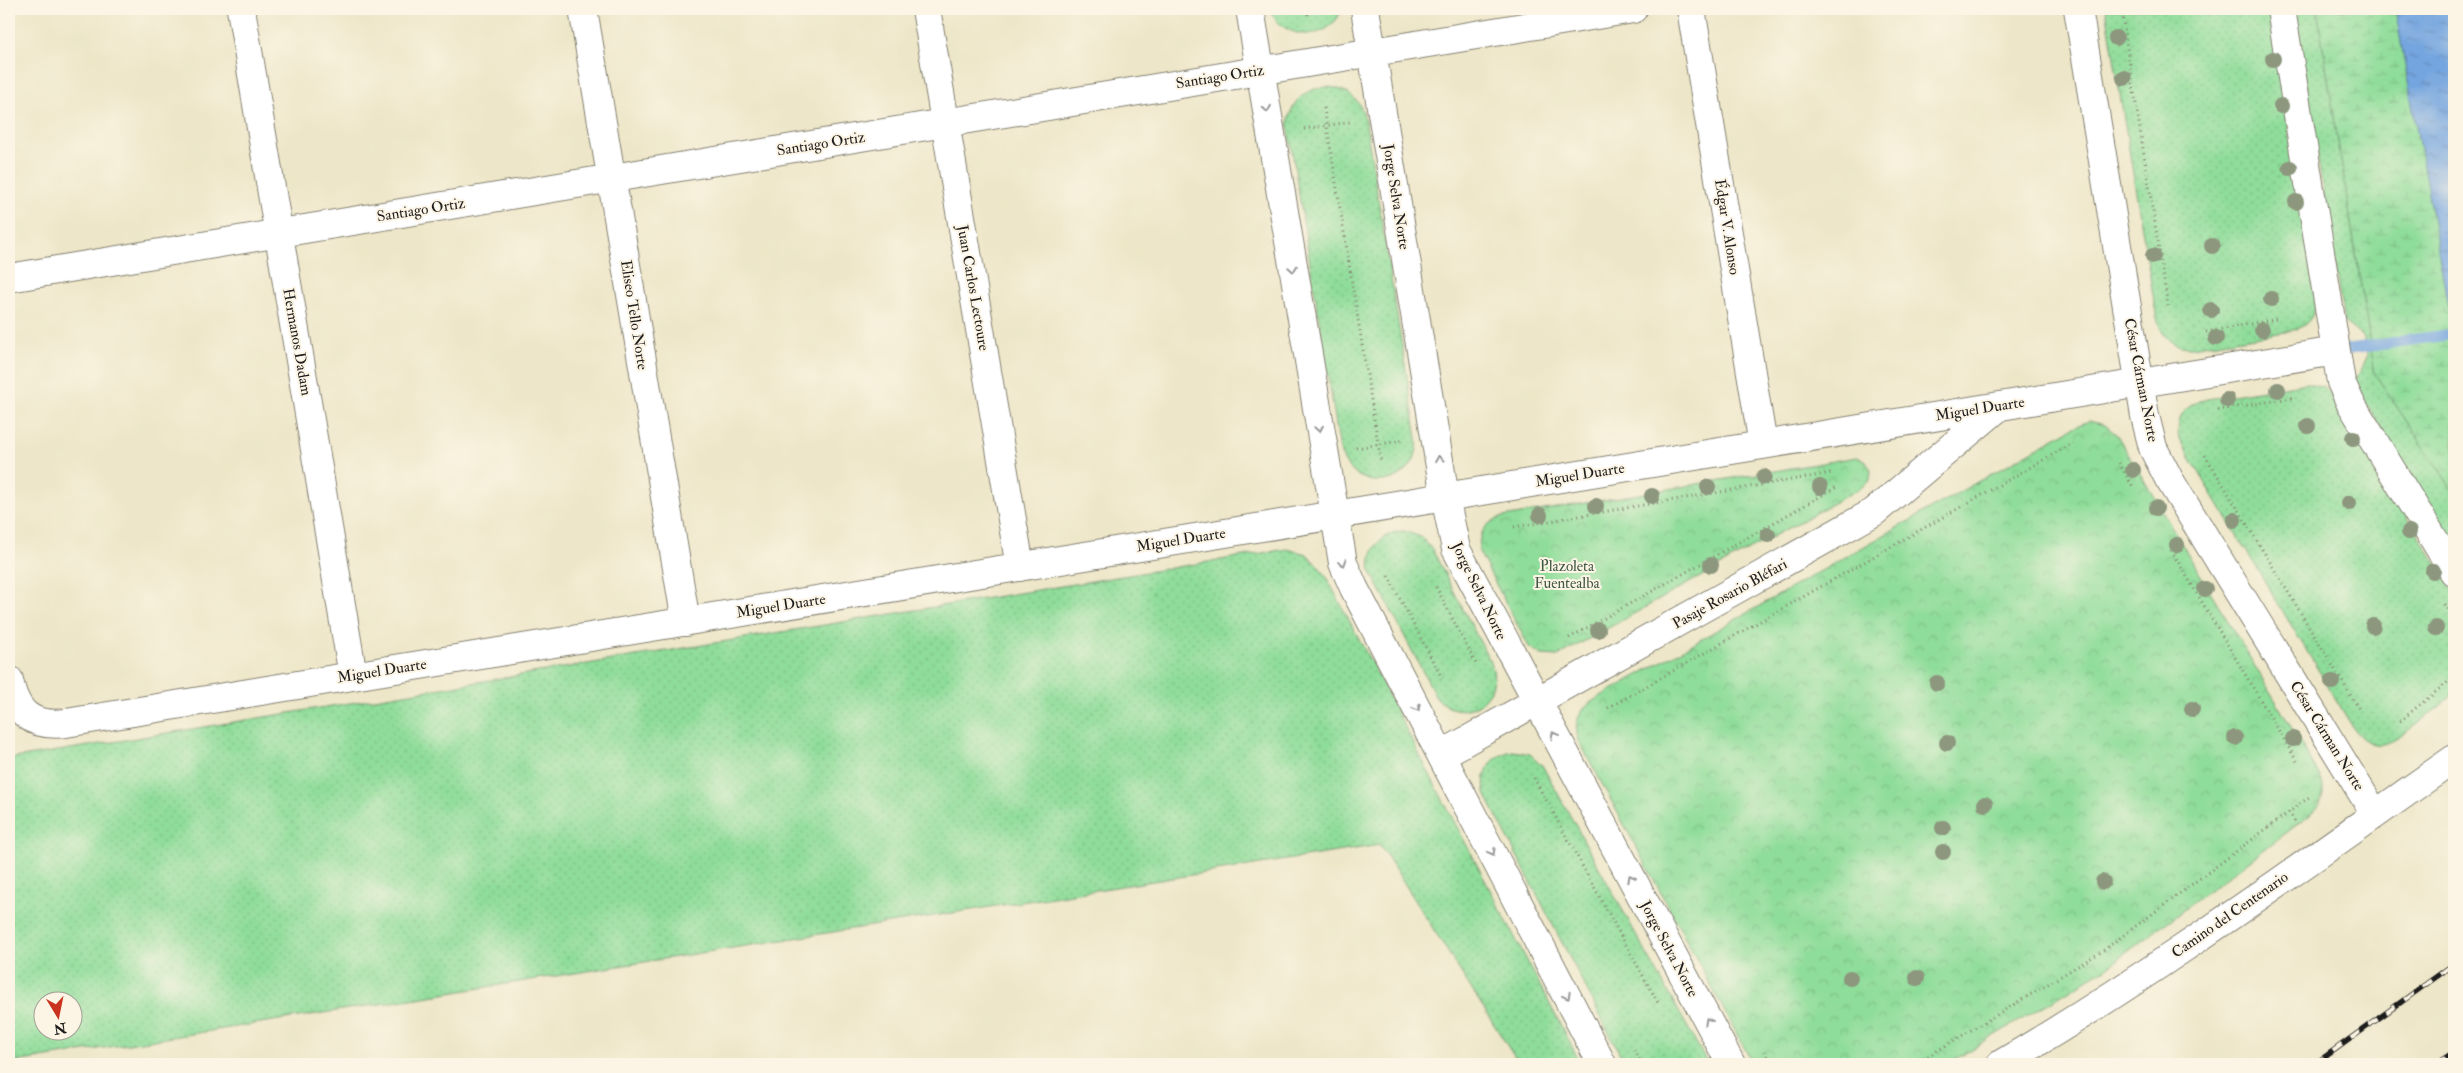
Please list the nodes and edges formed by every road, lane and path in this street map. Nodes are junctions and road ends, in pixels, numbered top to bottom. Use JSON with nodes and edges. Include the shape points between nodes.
{"nodes":[{"id":1,"x":240,"y":9,"type":"edge"},
{"id":2,"x":583,"y":9,"type":"edge"},
{"id":3,"x":926,"y":9,"type":"edge"},
{"id":4,"x":1250,"y":9,"type":"edge"},
{"id":5,"x":1308,"y":9,"type":"edge"},
{"id":6,"x":1365,"y":9,"type":"edge"},
{"id":7,"x":1633,"y":9,"type":"edge"},
{"id":8,"x":1691,"y":9,"type":"edge"},
{"id":9,"x":2078,"y":9,"type":"edge"},
{"id":10,"x":2121,"y":9,"type":"edge"},
{"id":11,"x":2281,"y":9,"type":"edge"},
{"id":12,"x":1308,"y":15,"type":"dead end"},
{"id":13,"x":1372,"y":52,"type":"junction"},
{"id":14,"x":1260,"y":71,"type":"junction"},
{"id":15,"x":1324,"y":108,"type":"dead end"},
{"id":16,"x":1356,"y":121,"type":"dead end"},
{"id":17,"x":945,"y":123,"type":"junction"},
{"id":18,"x":1326,"y":126,"type":"junction"},
{"id":19,"x":1298,"y":130,"type":"dead end"},
{"id":20,"x":612,"y":178,"type":"junction"},
{"id":21,"x":278,"y":233,"type":"junction"},
{"id":22,"x":9,"y":278,"type":"edge"},
{"id":23,"x":2168,"y":306,"type":"dead end"},
{"id":24,"x":2278,"y":319,"type":"dead end"},
{"id":25,"x":2206,"y":332,"type":"dead end"},
{"id":26,"x":2336,"y":351,"type":"junction"},
{"id":27,"x":2140,"y":383,"type":"junction"},
{"id":28,"x":2292,"y":398,"type":"dead end"},
{"id":29,"x":2000,"y":406,"type":"junction"},
{"id":30,"x":2217,"y":410,"type":"dead end"},
{"id":31,"x":1407,"y":439,"type":"dead end"},
{"id":32,"x":2073,"y":443,"type":"dead end"},
{"id":33,"x":1378,"y":444,"type":"junction"},
{"id":34,"x":1763,"y":445,"type":"junction"},
{"id":35,"x":1350,"y":448,"type":"dead end"},
{"id":36,"x":2205,"y":455,"type":"dead end"},
{"id":37,"x":1381,"y":462,"type":"dead end"},
{"id":38,"x":2119,"y":464,"type":"dead end"},
{"id":39,"x":1832,"y":473,"type":"dead end"},
{"id":40,"x":1837,"y":487,"type":"dead end"},
{"id":41,"x":2134,"y":489,"type":"dead end"},
{"id":42,"x":1445,"y":497,"type":"junction"},
{"id":43,"x":1333,"y":516,"type":"junction"},
{"id":44,"x":1514,"y":527,"type":"dead end"},
{"id":45,"x":2170,"y":549,"type":"dead end"},
{"id":46,"x":1020,"y":566,"type":"junction"},
{"id":47,"x":2454,"y":572,"type":"edge"},
{"id":48,"x":1388,"y":576,"type":"dead end"},
{"id":49,"x":1435,"y":586,"type":"dead end"},
{"id":50,"x":686,"y":622,"type":"junction"},
{"id":51,"x":1569,"y":638,"type":"dead end"},
{"id":52,"x":1476,"y":664,"type":"dead end"},
{"id":53,"x":353,"y":676,"type":"junction"},
{"id":54,"x":2454,"y":676,"type":"edge"},
{"id":55,"x":9,"y":680,"type":"edge"},
{"id":56,"x":1443,"y":680,"type":"dead end"},
{"id":57,"x":1537,"y":703,"type":"junction"},
{"id":58,"x":1608,"y":708,"type":"dead end"},
{"id":59,"x":2359,"y":709,"type":"dead end"},
{"id":60,"x":2400,"y":721,"type":"dead end"},
{"id":61,"x":1442,"y":755,"type":"junction"},
{"id":62,"x":2454,"y":759,"type":"edge"},
{"id":63,"x":2298,"y":763,"type":"dead end"},
{"id":64,"x":1534,"y":778,"type":"dead end"},
{"id":65,"x":2312,"y":795,"type":"dead end"},
{"id":66,"x":2289,"y":812,"type":"junction"},
{"id":67,"x":2375,"y":814,"type":"junction"},
{"id":68,"x":2298,"y":825,"type":"dead end"},
{"id":69,"x":1658,"y":1004,"type":"dead end"},
{"id":70,"x":1602,"y":1064,"type":"edge"},
{"id":71,"x":1731,"y":1064,"type":"edge"},
{"id":72,"x":1915,"y":1064,"type":"edge"},
{"id":73,"x":2000,"y":1064,"type":"edge"}],
"edges":[{"from":1,"to":21,"type":"street","name":"Hermanos Dadam"},
{"from":2,"to":20,"type":"street","name":"Eliseo Tello Norte"},
{"from":3,"to":17,"type":"street","name":"Juan Carlos Lectoure"},
{"from":4,"to":14,"type":"street"},
{"from":5,"to":12,"type":"path"},
{"from":6,"to":13,"type":"street","name":"Jorge Selva Norte"},
{"from":7,"to":13,"type":"street","name":"Santiago Ortiz"},
{"from":8,"to":34,"type":"street","name":"Édgar V. Alonso"},
{"from":9,"to":27,"type":"street","name":"César Cárman Norte"},
{"from":10,"to":23,"type":"path"},
{"from":11,"to":26,"type":"street"},
{"from":13,"to":14,"type":"street","name":"Santiago Ortiz"},
{"from":42,"to":13,"type":"street","name":"Jorge Selva Norte","one_way":true},
{"from":14,"to":17,"type":"street","name":"Santiago Ortiz"},
{"from":14,"to":43,"type":"street","one_way":true},
{"from":15,"to":18,"type":"path"},
{"from":16,"to":18,"type":"path"},
{"from":17,"to":20,"type":"street","name":"Santiago Ortiz"},
{"from":17,"to":46,"type":"street","name":"Juan Carlos Lectoure"},
{"from":18,"to":19,"type":"path"},
{"from":18,"to":33,"type":"path"},
{"from":20,"to":21,"type":"street","name":"Santiago Ortiz"},
{"from":20,"to":50,"type":"street","name":"Eliseo Tello Norte"},
{"from":21,"to":22,"type":"street","name":"Santiago Ortiz"},
{"from":21,"to":53,"type":"street","name":"Hermanos Dadam"},
{"from":24,"to":25,"type":"path"},
{"from":26,"to":27,"type":"street","name":"Miguel Duarte"},
{"from":26,"to":47,"type":"street","via":[[2350,402]]},
{"from":27,"to":29,"type":"street","name":"Miguel Duarte"},
{"from":27,"to":67,"type":"street","name":"César Cárman Norte","via":[[2150,438],[2164,469]]},
{"from":28,"to":30,"type":"path"},
{"from":29,"to":34,"type":"street","name":"Miguel Duarte"},
{"from":29,"to":57,"type":"street","name":"Pasaje Rosario Bléfari","via":[[1874,512]]},
{"from":31,"to":33,"type":"path"},
{"from":32,"to":58,"type":"path"},
{"from":33,"to":35,"type":"path"},
{"from":33,"to":37,"type":"path"},
{"from":34,"to":42,"type":"street","name":"Miguel Duarte"},
{"from":36,"to":59,"type":"path"},
{"from":38,"to":41,"type":"path"},
{"from":39,"to":44,"type":"path"},
{"from":40,"to":51,"type":"path"},
{"from":42,"to":43,"type":"street","name":"Miguel Duarte"},
{"from":42,"to":57,"type":"street","name":"Jorge Selva Norte","via":[[1459,556]]},
{"from":43,"to":46,"type":"street","name":"Miguel Duarte"},
{"from":43,"to":61,"type":"street","one_way":true,"via":[[1339,552],[1348,577]]},
{"from":45,"to":63,"type":"path"},
{"from":46,"to":50,"type":"street","name":"Miguel Duarte"},
{"from":48,"to":56,"type":"path"},
{"from":49,"to":52,"type":"path"},
{"from":50,"to":53,"type":"street","name":"Miguel Duarte"},
{"from":53,"to":55,"type":"street","name":"Miguel Duarte","via":[[46,724],[26,716],[14,699]]},
{"from":54,"to":60,"type":"path"},
{"from":57,"to":61,"type":"street","name":"Pasaje Rosario Bléfari"},
{"from":71,"to":57,"type":"street","name":"Jorge Selva Norte","one_way":true},
{"from":61,"to":70,"type":"street","one_way":true},
{"from":62,"to":67,"type":"street","name":"Camino del Centenario"},
{"from":64,"to":69,"type":"path"},
{"from":65,"to":66,"type":"path"},
{"from":66,"to":68,"type":"path"},
{"from":66,"to":72,"type":"path","via":[[2101,952]]},
{"from":67,"to":73,"type":"street","name":"Camino del Centenario","via":[[2138,979]]}]}
